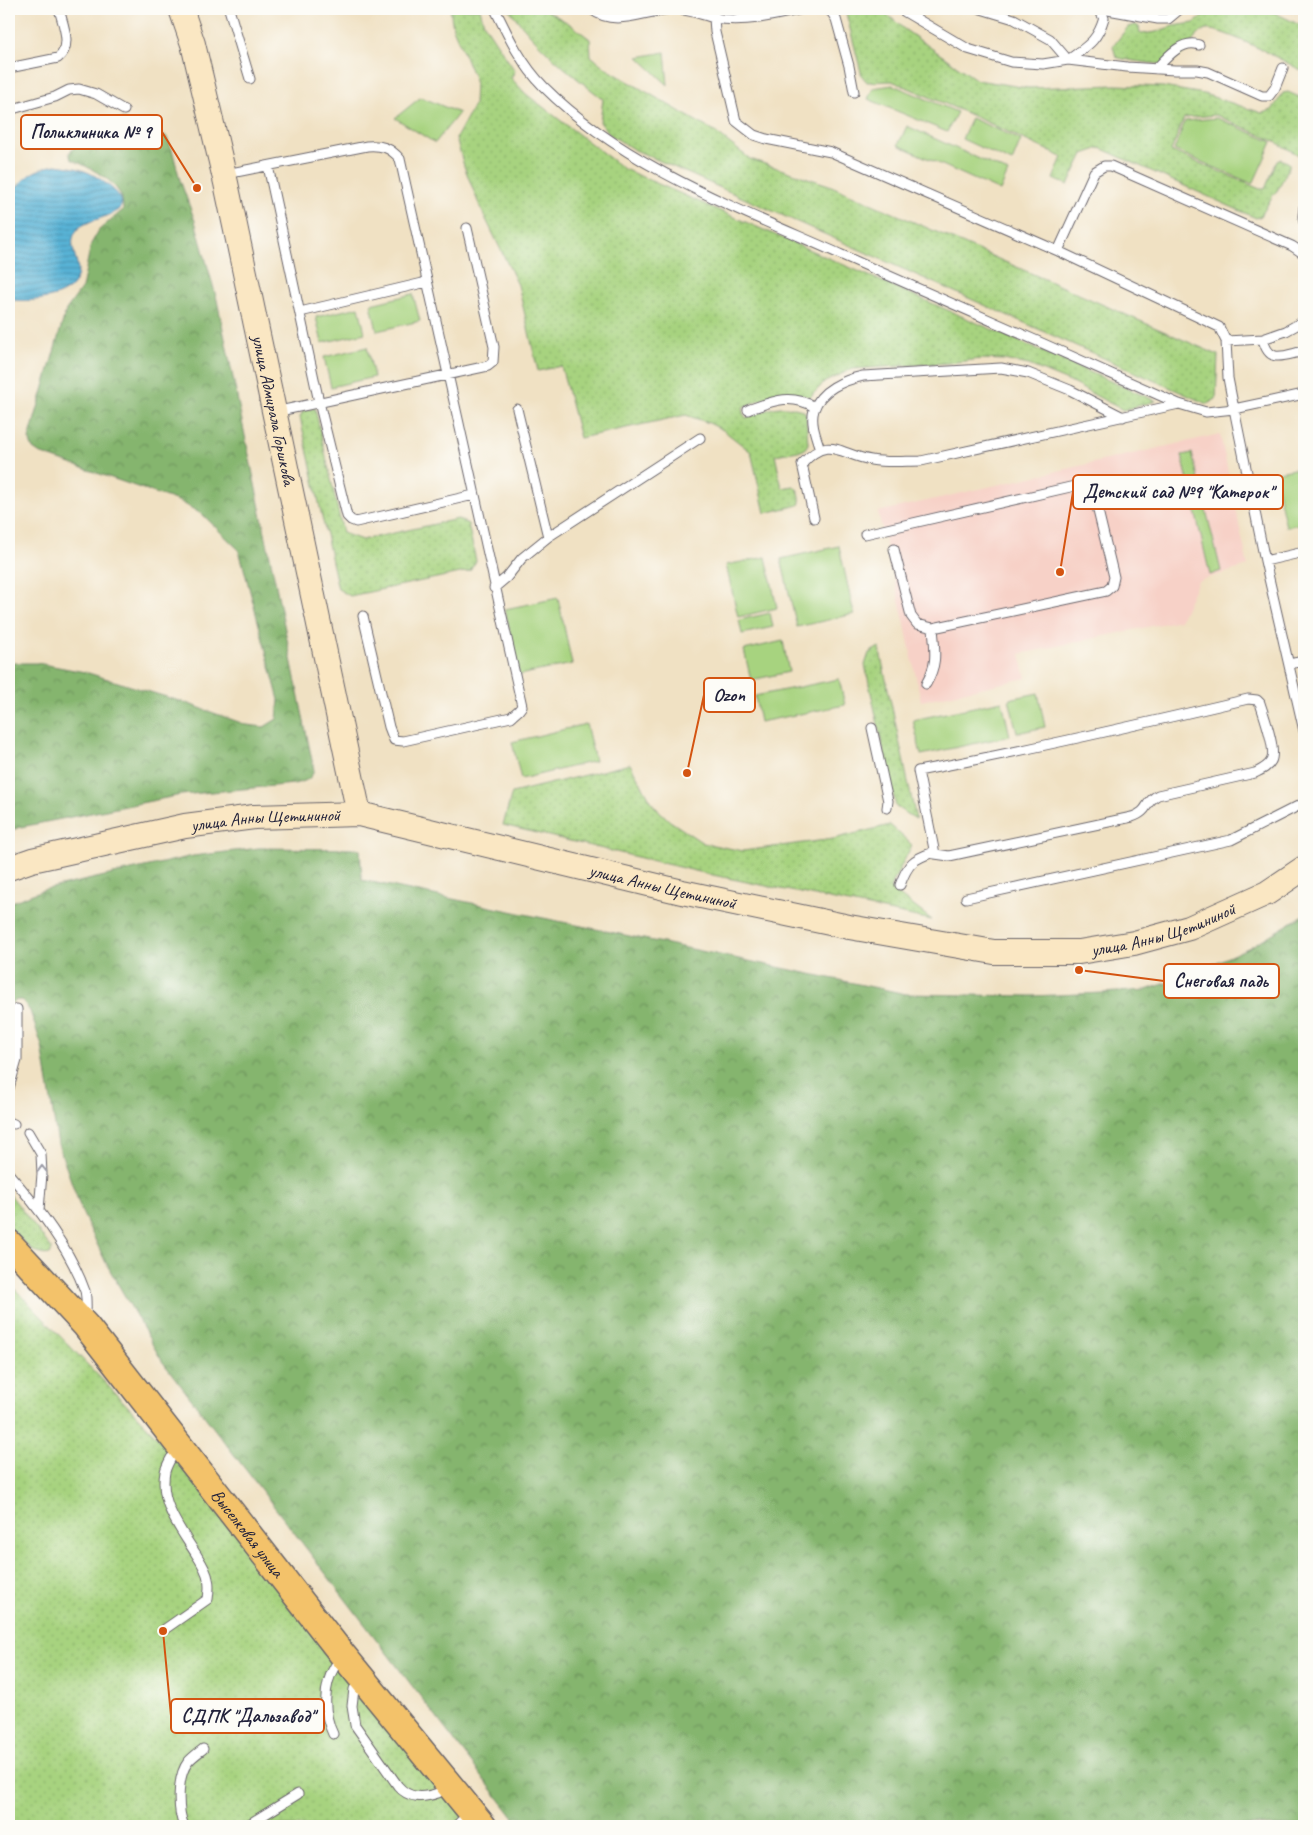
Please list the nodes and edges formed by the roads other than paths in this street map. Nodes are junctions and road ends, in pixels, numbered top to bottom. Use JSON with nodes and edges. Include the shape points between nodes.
{"nodes":[{"id":1,"x":59,"y":9,"type":"edge"},
{"id":2,"x":181,"y":9,"type":"edge"},
{"id":3,"x":229,"y":9,"type":"edge"},
{"id":4,"x":495,"y":9,"type":"edge"},
{"id":5,"x":591,"y":9,"type":"edge"},
{"id":6,"x":803,"y":9,"type":"edge"},
{"id":7,"x":828,"y":9,"type":"edge"},
{"id":8,"x":900,"y":9,"type":"edge"},
{"id":9,"x":981,"y":9,"type":"edge"},
{"id":10,"x":1098,"y":9,"type":"edge"},
{"id":11,"x":1180,"y":9,"type":"edge"},
{"id":12,"x":1107,"y":12,"type":"edge"},
{"id":13,"x":714,"y":13,"type":"edge"},
{"id":14,"x":1199,"y":45,"type":"dead end"},
{"id":15,"x":1068,"y":60,"type":"junction"},
{"id":16,"x":9,"y":68,"type":"edge"},
{"id":17,"x":1283,"y":68,"type":"dead end"},
{"id":18,"x":1156,"y":69,"type":"junction"},
{"id":19,"x":250,"y":78,"type":"dead end"},
{"id":20,"x":854,"y":92,"type":"dead end"},
{"id":21,"x":9,"y":110,"type":"edge"},
{"id":22,"x":124,"y":110,"type":"dead end"},
{"id":23,"x":268,"y":166,"type":"junction"},
{"id":24,"x":224,"y":175,"type":"junction"},
{"id":25,"x":1304,"y":207,"type":"edge"},
{"id":26,"x":1304,"y":222,"type":"edge"},
{"id":27,"x":467,"y":228,"type":"dead end"},
{"id":28,"x":1058,"y":251,"type":"junction"},
{"id":29,"x":1304,"y":254,"type":"edge"},
{"id":30,"x":427,"y":282,"type":"junction"},
{"id":31,"x":300,"y":312,"type":"junction"},
{"id":32,"x":1304,"y":320,"type":"edge"},
{"id":33,"x":1263,"y":340,"type":"junction"},
{"id":34,"x":1226,"y":341,"type":"junction"},
{"id":35,"x":1304,"y":351,"type":"edge"},
{"id":36,"x":447,"y":374,"type":"junction"},
{"id":37,"x":1304,"y":394,"type":"edge"},
{"id":38,"x":319,"y":402,"type":"junction"},
{"id":39,"x":1179,"y":404,"type":"junction"},
{"id":40,"x":816,"y":407,"type":"junction"},
{"id":41,"x":517,"y":409,"type":"dead end"},
{"id":42,"x":1234,"y":409,"type":"junction"},
{"id":43,"x":748,"y":410,"type":"dead end"},
{"id":44,"x":275,"y":412,"type":"junction"},
{"id":45,"x":1122,"y":417,"type":"junction"},
{"id":46,"x":700,"y":438,"type":"dead end"},
{"id":47,"x":820,"y":449,"type":"junction"},
{"id":48,"x":474,"y":496,"type":"junction"},
{"id":49,"x":814,"y":518,"type":"dead end"},
{"id":50,"x":865,"y":534,"type":"dead end"},
{"id":51,"x":548,"y":537,"type":"junction"},
{"id":52,"x":894,"y":549,"type":"dead end"},
{"id":53,"x":1304,"y":552,"type":"edge"},
{"id":54,"x":1265,"y":561,"type":"junction"},
{"id":55,"x":494,"y":588,"type":"junction"},
{"id":56,"x":363,"y":616,"type":"dead end"},
{"id":57,"x":933,"y":628,"type":"junction"},
{"id":58,"x":1304,"y":661,"type":"edge"},
{"id":59,"x":1289,"y":664,"type":"junction"},
{"id":60,"x":926,"y":684,"type":"dead end"},
{"id":61,"x":1300,"y":698,"type":"edge"},
{"id":62,"x":872,"y":728,"type":"dead end"},
{"id":63,"x":1304,"y":731,"type":"edge"},
{"id":64,"x":1304,"y":803,"type":"edge"},
{"id":65,"x":887,"y":808,"type":"dead end"},
{"id":66,"x":359,"y":814,"type":"junction"},
{"id":67,"x":934,"y":852,"type":"junction"},
{"id":68,"x":9,"y":868,"type":"edge"},
{"id":69,"x":1304,"y":868,"type":"edge"},
{"id":70,"x":900,"y":885,"type":"dead end"},
{"id":71,"x":966,"y":898,"type":"dead end"},
{"id":72,"x":17,"y":1009,"type":"dead end"},
{"id":73,"x":9,"y":1088,"type":"edge"},
{"id":74,"x":28,"y":1132,"type":"dead end"},
{"id":75,"x":9,"y":1174,"type":"edge"},
{"id":76,"x":39,"y":1210,"type":"junction"},
{"id":77,"x":9,"y":1244,"type":"edge"},
{"id":78,"x":9,"y":1264,"type":"edge"},
{"id":79,"x":86,"y":1326,"type":"junction"},
{"id":80,"x":171,"y":1458,"type":"junction"},
{"id":81,"x":165,"y":1629,"type":"dead end"},
{"id":82,"x":335,"y":1666,"type":"junction"},
{"id":83,"x":332,"y":1734,"type":"dead end"},
{"id":84,"x":203,"y":1749,"type":"dead end"},
{"id":85,"x":298,"y":1794,"type":"dead end"},
{"id":86,"x":466,"y":1825,"type":"edge"},
{"id":87,"x":184,"y":1826,"type":"edge"},
{"id":88,"x":246,"y":1826,"type":"edge"}],
"edges":[{"from":1,"to":16,"type":"lane","via":[[66,41],[63,54],[58,58]]},
{"from":2,"to":24,"type":"main road","name":"улица Адмирала Горшкова","via":[[193,44]]},
{"from":3,"to":19,"type":"lane"},
{"from":4,"to":39,"type":"lane","via":[[513,45],[543,87],[626,152],[722,202]]},
{"from":5,"to":13,"type":"lane","via":[[601,16],[620,19],[677,9]]},
{"from":6,"to":13,"type":"lane","via":[[733,20]]},
{"from":7,"to":20,"type":"lane","via":[[836,19]]},
{"from":8,"to":15,"type":"lane","via":[[968,49],[1011,62],[1043,64]]},
{"from":9,"to":15,"type":"lane","via":[[1014,19],[1050,39]]},
{"from":10,"to":12,"type":"lane"},
{"from":11,"to":12,"type":"lane","via":[[1168,19]]},
{"from":12,"to":15,"type":"lane","via":[[1094,41]]},
{"from":13,"to":28,"type":"lane","via":[[715,32],[736,121],[744,128],[766,139],[831,152]]},
{"from":14,"to":18,"type":"lane","via":[[1190,43],[1180,47]]},
{"from":15,"to":18,"type":"lane"},
{"from":17,"to":18,"type":"lane","via":[[1269,96],[1262,96],[1208,72]]},
{"from":21,"to":22,"type":"lane","via":[[79,89],[96,94]]},
{"from":23,"to":24,"type":"lane"},
{"from":23,"to":30,"type":"lane","via":[[366,146],[377,145],[395,153],[400,159]]},
{"from":23,"to":31,"type":"lane"},
{"from":24,"to":44,"type":"main road","name":"улица Адмирала Горшкова"},
{"from":25,"to":26,"type":"lane"},
{"from":27,"to":36,"type":"lane","via":[[495,355],[488,366]]},
{"from":28,"to":29,"type":"lane","via":[[1094,172],[1111,166]]},
{"from":28,"to":34,"type":"lane","via":[[1219,327]]},
{"from":30,"to":31,"type":"lane"},
{"from":30,"to":36,"type":"lane"},
{"from":31,"to":38,"type":"lane"},
{"from":32,"to":33,"type":"lane"},
{"from":33,"to":34,"type":"lane"},
{"from":33,"to":35,"type":"lane","via":[[1269,354],[1276,356]]},
{"from":34,"to":42,"type":"lane"},
{"from":36,"to":38,"type":"lane"},
{"from":36,"to":48,"type":"lane"},
{"from":37,"to":42,"type":"lane"},
{"from":38,"to":44,"type":"lane"},
{"from":38,"to":48,"type":"lane","via":[[345,510],[351,520],[356,522]]},
{"from":39,"to":42,"type":"lane","via":[[1206,412]]},
{"from":39,"to":45,"type":"lane"},
{"from":40,"to":43,"type":"lane","via":[[792,399],[776,400]]},
{"from":40,"to":45,"type":"lane","via":[[821,396],[857,377],[1000,368],[1028,373],[1061,386]]},
{"from":40,"to":47,"type":"lane","via":[[813,412],[814,431]]},
{"from":41,"to":51,"type":"lane"},
{"from":42,"to":54,"type":"lane"},
{"from":44,"to":66,"type":"main road","name":"улица Адмирала Горшкова"},
{"from":45,"to":47,"type":"lane","via":[[922,460],[870,460],[832,447]]},
{"from":46,"to":51,"type":"lane"},
{"from":47,"to":49,"type":"lane","via":[[802,464]]},
{"from":48,"to":55,"type":"lane"},
{"from":50,"to":57,"type":"lane","via":[[1079,485],[1088,485],[1093,490],[1114,577],[1112,586],[1106,591]]},
{"from":51,"to":55,"type":"lane","via":[[522,558]]},
{"from":52,"to":57,"type":"lane","via":[[911,616],[917,624]]},
{"from":53,"to":54,"type":"lane"},
{"from":54,"to":59,"type":"lane"},
{"from":55,"to":56,"type":"lane","via":[[522,706],[511,717],[403,741],[394,740],[391,734]]},
{"from":57,"to":60,"type":"lane","via":[[936,658]]},
{"from":58,"to":59,"type":"lane"},
{"from":59,"to":61,"type":"lane"},
{"from":61,"to":63,"type":"lane"},
{"from":62,"to":65,"type":"lane"},
{"from":64,"to":71,"type":"lane","via":[[1231,840]]},
{"from":66,"to":68,"type":"main road","name":"улица Анны Щетининой","via":[[254,817],[185,826]]},
{"from":66,"to":69,"type":"main road","name":"улица Анны Щетининой","via":[[682,892],[849,927],[994,952],[1079,952],[1134,943],[1189,928],[1267,893]]},
{"from":67,"to":67,"type":"lane","via":[[949,856],[1132,817],[1144,812],[1150,799],[1158,796],[1255,772],[1270,764],[1274,753],[1260,703],[1248,699],[1100,735],[918,771]]},
{"from":67,"to":70,"type":"lane","via":[[916,858],[905,870]]},
{"from":72,"to":73,"type":"lane","via":[[17,1060]]},
{"from":76,"to":74,"type":"lane","one_way":true,"via":[[41,1154]]},
{"from":75,"to":76,"type":"lane"},
{"from":76,"to":79,"type":"lane","via":[[66,1251],[86,1293]]},
{"from":77,"to":79,"type":"main road","name":"Выселковая улица"},
{"from":78,"to":80,"type":"main road","name":"Выселковая улица","via":[[77,1337]]},
{"from":79,"to":86,"type":"main road","name":"Выселковая улица","via":[[342,1654]]},
{"from":80,"to":81,"type":"lane","via":[[165,1472],[167,1502],[200,1561],[208,1578],[209,1590],[208,1598]]},
{"from":80,"to":82,"type":"main road","name":"Выселковая улица"},
{"from":82,"to":83,"type":"lane","via":[[326,1699]]},
{"from":82,"to":86,"type":"main road","name":"Выселковая улица"},
{"from":84,"to":87,"type":"lane","via":[[188,1762],[180,1781],[180,1818]]},
{"from":85,"to":88,"type":"lane"}]}
